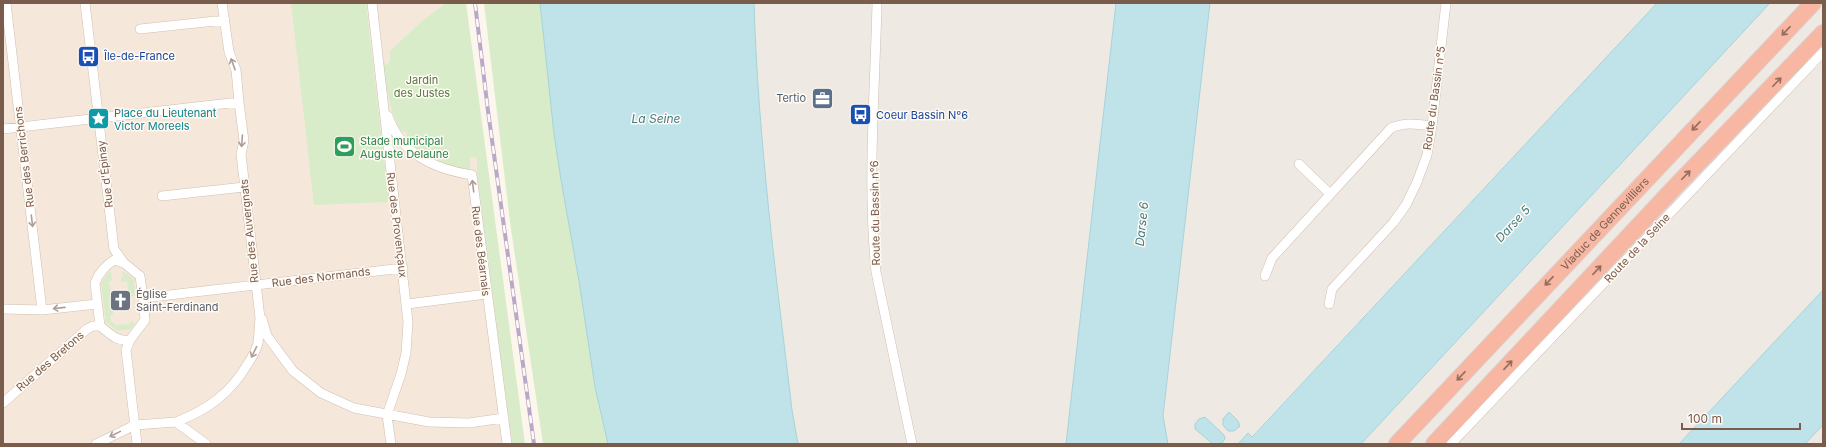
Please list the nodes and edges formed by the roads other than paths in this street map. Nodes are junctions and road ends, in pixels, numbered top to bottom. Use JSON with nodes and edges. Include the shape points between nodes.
{"nodes":[{"id":1,"x":6,"y":3,"type":"edge"},
{"id":2,"x":85,"y":3,"type":"edge"},
{"id":3,"x":222,"y":3,"type":"edge"},
{"id":4,"x":372,"y":3,"type":"edge"},
{"id":5,"x":877,"y":3,"type":"edge"},
{"id":6,"x":1446,"y":3,"type":"edge"},
{"id":7,"x":1813,"y":3,"type":"edge"},
{"id":8,"x":225,"y":20,"type":"junction"},
{"id":9,"x":140,"y":29,"type":"dead end"},
{"id":10,"x":1823,"y":33,"type":"edge"},
{"id":11,"x":1823,"y":52,"type":"edge"},
{"id":12,"x":239,"y":102,"type":"junction"},
{"id":13,"x":384,"y":107,"type":"junction"},
{"id":14,"x":98,"y":118,"type":"junction"},
{"id":15,"x":1432,"y":126,"type":"junction"},
{"id":16,"x":20,"y":127,"type":"junction"},
{"id":17,"x":3,"y":129,"type":"edge"},
{"id":18,"x":1299,"y":164,"type":"dead end"},
{"id":19,"x":244,"y":186,"type":"junction"},
{"id":20,"x":1330,"y":194,"type":"junction"},
{"id":21,"x":162,"y":196,"type":"dead end"},
{"id":22,"x":114,"y":249,"type":"junction"},
{"id":23,"x":124,"y":263,"type":"junction"},
{"id":24,"x":108,"y":264,"type":"junction"},
{"id":25,"x":403,"y":268,"type":"junction"},
{"id":26,"x":1265,"y":276,"type":"dead end"},
{"id":27,"x":255,"y":285,"type":"junction"},
{"id":28,"x":487,"y":294,"type":"junction"},
{"id":29,"x":143,"y":298,"type":"junction"},
{"id":30,"x":258,"y":300,"type":"junction"},
{"id":31,"x":98,"y":304,"type":"junction"},
{"id":32,"x":407,"y":304,"type":"junction"},
{"id":33,"x":1329,"y":304,"type":"dead end"},
{"id":34,"x":3,"y":309,"type":"edge"},
{"id":35,"x":42,"y":310,"type":"junction"},
{"id":36,"x":100,"y":326,"type":"junction"},
{"id":37,"x":115,"y":338,"type":"junction"},
{"id":38,"x":130,"y":340,"type":"junction"},
{"id":39,"x":126,"y":350,"type":"junction"},
{"id":40,"x":3,"y":403,"type":"edge"},
{"id":41,"x":387,"y":415,"type":"junction"},
{"id":42,"x":504,"y":418,"type":"junction"},
{"id":43,"x":176,"y":422,"type":"junction"},
{"id":44,"x":135,"y":425,"type":"junction"},
{"id":45,"x":96,"y":444,"type":"edge"},
{"id":46,"x":137,"y":444,"type":"edge"},
{"id":47,"x":206,"y":444,"type":"edge"},
{"id":48,"x":391,"y":444,"type":"edge"},
{"id":49,"x":507,"y":444,"type":"edge"},
{"id":50,"x":912,"y":444,"type":"edge"},
{"id":51,"x":1397,"y":444,"type":"edge"},
{"id":52,"x":1434,"y":444,"type":"edge"},
{"id":53,"x":1451,"y":444,"type":"edge"}],
"edges":[{"from":1,"to":16,"type":"street","name":"Rue des Berrichons"},
{"from":2,"to":14,"type":"street","name":"Rue d'Épinay"},
{"from":3,"to":8,"type":"street","name":"Rue des Auvergnats"},
{"from":4,"to":13,"type":"street","name":"Rue des Provençaux"},
{"from":5,"to":50,"type":"street","name":"Route du Bassin n°6","via":[[873,246],[876,272]]},
{"from":6,"to":15,"type":"street","name":"Route du Bassin n°5"},
{"from":7,"to":51,"type":"highway","name":"Viaduc de Gennevilliers","one_way":true},
{"from":8,"to":9,"type":"street"},
{"from":12,"to":8,"type":"street","name":"Rue des Auvergnats","one_way":true,"via":[[236,70],[229,52]]},
{"from":52,"to":10,"type":"highway","one_way":true},
{"from":11,"to":53,"type":"street","name":"Route de la Seine"},
{"from":12,"to":14,"type":"street"},
{"from":12,"to":19,"type":"street","name":"Rue des Auvergnats","one_way":true,"via":[[244,141],[241,154]]},
{"from":13,"to":25,"type":"street","name":"Rue des Provençaux"},
{"from":28,"to":13,"type":"street","name":"Rue des Béarnais","one_way":true,"via":[[472,174],[449,171],[422,160],[397,134]]},
{"from":14,"to":16,"type":"street"},
{"from":14,"to":22,"type":"street","name":"Rue d'Épinay"},
{"from":15,"to":20,"type":"street","via":[[1400,124],[1391,128]]},
{"from":15,"to":33,"type":"street","name":"Route du Bassin n°5","via":[[1427,155],[1406,205],[1393,223],[1332,289]]},
{"from":16,"to":17,"type":"street"},
{"from":16,"to":35,"type":"street","name":"Rue des Berrichons","one_way":true},
{"from":18,"to":20,"type":"street"},
{"from":19,"to":21,"type":"street"},
{"from":19,"to":27,"type":"street","name":"Rue des Auvergnats"},
{"from":20,"to":26,"type":"street","via":[[1272,258]]},
{"from":22,"to":23,"type":"street","name":"Rue d'Épinay"},
{"from":22,"to":24,"type":"street","name":"Rue d'Épinay"},
{"from":23,"to":24,"type":"street","via":[[114,260]]},
{"from":23,"to":29,"type":"street","via":[[140,276]]},
{"from":24,"to":31,"type":"street","via":[[95,283]]},
{"from":25,"to":27,"type":"street","name":"Rue des Normands"},
{"from":25,"to":32,"type":"street","name":"Rue des Provençaux"},
{"from":27,"to":29,"type":"street","name":"Rue des Normands"},
{"from":27,"to":30,"type":"street","name":"Rue des Auvergnats"},
{"from":28,"to":32,"type":"street"},
{"from":28,"to":42,"type":"street","name":"Rue des Béarnais"},
{"from":29,"to":38,"type":"street","via":[[145,320]]},
{"from":30,"to":41,"type":"street","via":[[267,336],[293,371],[336,400],[354,408]]},
{"from":30,"to":43,"type":"street","name":"Rue des Auvergnats","one_way":true,"via":[[258,345],[244,371],[219,400]]},
{"from":31,"to":35,"type":"street","one_way":true},
{"from":31,"to":36,"type":"street"},
{"from":32,"to":41,"type":"street","name":"Rue des Provençaux","via":[[406,352]]},
{"from":34,"to":35,"type":"street"},
{"from":36,"to":37,"type":"street"},
{"from":36,"to":40,"type":"street","name":"Rue des Bretons","via":[[87,329]]},
{"from":37,"to":38,"type":"street"},
{"from":37,"to":39,"type":"street"},
{"from":38,"to":39,"type":"street"},
{"from":39,"to":44,"type":"street"},
{"from":41,"to":42,"type":"street","via":[[449,424],[488,422]]},
{"from":41,"to":48,"type":"street","name":"Rue des Provençaux"},
{"from":42,"to":49,"type":"street","name":"Rue des Béarnais"},
{"from":43,"to":44,"type":"street","name":"Rue des Auvergnats"},
{"from":43,"to":47,"type":"street"},
{"from":44,"to":45,"type":"street","one_way":true},
{"from":44,"to":46,"type":"street"}]}
